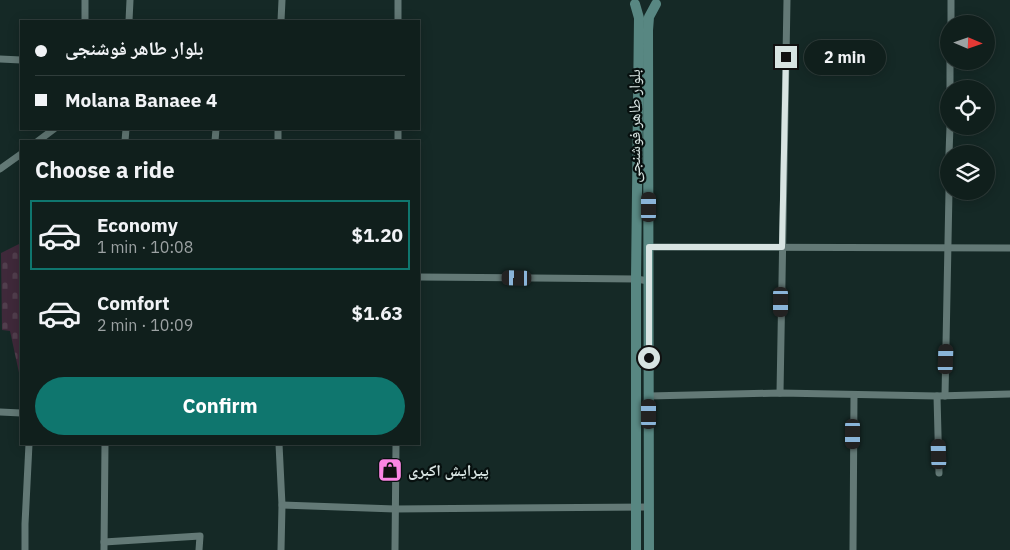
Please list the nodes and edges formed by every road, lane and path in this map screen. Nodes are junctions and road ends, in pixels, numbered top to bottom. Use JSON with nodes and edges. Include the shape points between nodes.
{"nodes":[{"id":1,"x":85,"y":0,"type":"edge"},
{"id":2,"x":130,"y":0,"type":"edge"},
{"id":3,"x":282,"y":0,"type":"edge"},
{"id":4,"x":398,"y":0,"type":"edge"},
{"id":5,"x":787,"y":0,"type":"edge"},
{"id":6,"x":951,"y":0,"type":"edge"},
{"id":7,"x":633,"y":2,"type":"edge"},
{"id":8,"x":658,"y":2,"type":"edge"},
{"id":9,"x":951,"y":15,"type":"edge"},
{"id":10,"x":85,"y":20,"type":"edge"},
{"id":11,"x":129,"y":20,"type":"edge"},
{"id":12,"x":281,"y":20,"type":"edge"},
{"id":13,"x":398,"y":20,"type":"edge"},
{"id":14,"x":0,"y":59,"type":"edge"},
{"id":15,"x":20,"y":60,"type":"edge"},
{"id":16,"x":53,"y":130,"type":"edge"},
{"id":17,"x":39,"y":140,"type":"edge"},
{"id":18,"x":20,"y":155,"type":"edge"},
{"id":19,"x":0,"y":169,"type":"edge"},
{"id":20,"x":949,"y":200,"type":"edge"},
{"id":21,"x":649,"y":247,"type":"junction"},
{"id":22,"x":782,"y":247,"type":"junction"},
{"id":23,"x":948,"y":248,"type":"junction"},
{"id":24,"x":1010,"y":248,"type":"edge"},
{"id":25,"x":420,"y":277,"type":"edge"},
{"id":26,"x":636,"y":279,"type":"junction"},
{"id":27,"x":649,"y":281,"type":"junction"},
{"id":28,"x":780,"y":393,"type":"junction"},
{"id":29,"x":1010,"y":394,"type":"edge"},
{"id":30,"x":854,"y":395,"type":"junction"},
{"id":31,"x":649,"y":396,"type":"junction"},
{"id":32,"x":937,"y":396,"type":"junction"},
{"id":33,"x":945,"y":396,"type":"junction"},
{"id":34,"x":0,"y":412,"type":"edge"},
{"id":35,"x":20,"y":413,"type":"edge"},
{"id":36,"x":29,"y":445,"type":"edge"},
{"id":37,"x":105,"y":445,"type":"edge"},
{"id":38,"x":279,"y":445,"type":"edge"},
{"id":39,"x":396,"y":445,"type":"edge"},
{"id":40,"x":939,"y":473,"type":"dead end"},
{"id":41,"x":282,"y":505,"type":"junction"},
{"id":42,"x":649,"y":507,"type":"junction"},
{"id":43,"x":636,"y":508,"type":"junction"},
{"id":44,"x":395,"y":509,"type":"junction"},
{"id":45,"x":104,"y":542,"type":"junction"},
{"id":46,"x":26,"y":550,"type":"edge"},
{"id":47,"x":104,"y":550,"type":"edge"},
{"id":48,"x":199,"y":550,"type":"edge"},
{"id":49,"x":281,"y":550,"type":"edge"},
{"id":50,"x":395,"y":550,"type":"edge"},
{"id":51,"x":636,"y":550,"type":"edge"},
{"id":52,"x":649,"y":550,"type":"edge"},
{"id":53,"x":853,"y":550,"type":"edge"}],
"edges":[{"from":1,"to":10,"type":"street"},
{"from":2,"to":11,"type":"street"},
{"from":3,"to":12,"type":"street"},
{"from":4,"to":13,"type":"street"},
{"from":5,"to":22,"type":"street"},
{"from":6,"to":9,"type":"street"},
{"from":7,"to":8,"type":"street","via":[[644,7]]},
{"from":7,"to":26,"type":"street","name":"بلوار طاهر فوشنجی","via":[[639,18]]},
{"from":8,"to":21,"type":"street","name":"بلوار طاهر فوشنجی","via":[[649,17]]},
{"from":14,"to":15,"type":"street"},
{"from":16,"to":17,"type":"street"},
{"from":18,"to":19,"type":"street"},
{"from":20,"to":23,"type":"street"},
{"from":21,"to":22,"type":"street"},
{"from":21,"to":27,"type":"street","name":"بلوار طاهر فوشنجی"},
{"from":22,"to":23,"type":"street"},
{"from":22,"to":28,"type":"street"},
{"from":23,"to":24,"type":"street"},
{"from":23,"to":33,"type":"street"},
{"from":25,"to":26,"type":"street"},
{"from":26,"to":27,"type":"street"},
{"from":26,"to":43,"type":"street","name":"بلوار طاهر فوشنجی"},
{"from":27,"to":31,"type":"street","name":"بلوار طاهر فوشنجی"},
{"from":28,"to":30,"type":"street"},
{"from":28,"to":31,"type":"street"},
{"from":29,"to":33,"type":"street"},
{"from":30,"to":32,"type":"street"},
{"from":30,"to":53,"type":"street"},
{"from":31,"to":42,"type":"street","name":"بلوار طاهر فوشنجی"},
{"from":32,"to":33,"type":"street"},
{"from":32,"to":40,"type":"street"},
{"from":34,"to":35,"type":"street"},
{"from":36,"to":46,"type":"street"},
{"from":37,"to":45,"type":"street"},
{"from":38,"to":41,"type":"street"},
{"from":39,"to":44,"type":"street"},
{"from":41,"to":44,"type":"street"},
{"from":41,"to":49,"type":"street"},
{"from":42,"to":43,"type":"street"},
{"from":42,"to":52,"type":"street","name":"بلوار طاهر فوشنجی"},
{"from":43,"to":44,"type":"street"},
{"from":43,"to":51,"type":"street","name":"بلوار طاهر فوشنجی"},
{"from":44,"to":50,"type":"street"},
{"from":45,"to":47,"type":"street"},
{"from":45,"to":48,"type":"street","via":[[200,536]]}]}
